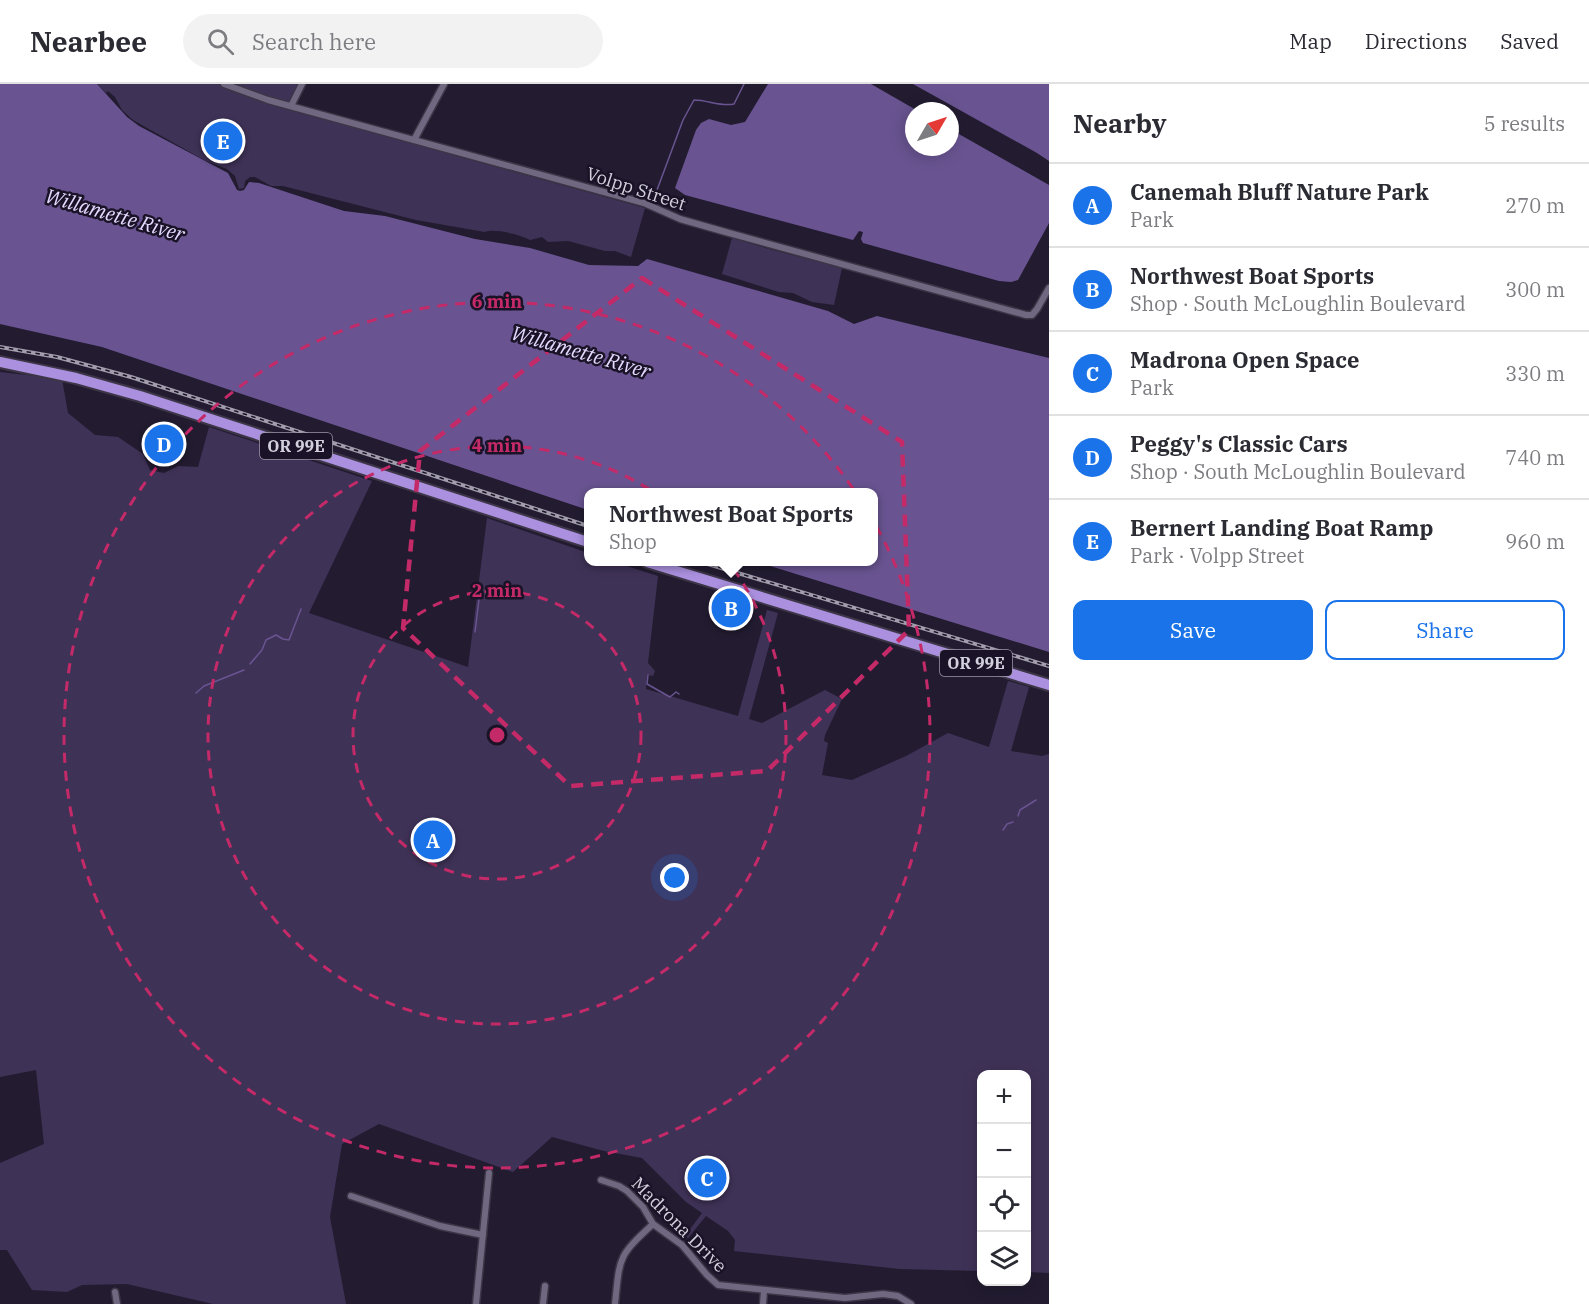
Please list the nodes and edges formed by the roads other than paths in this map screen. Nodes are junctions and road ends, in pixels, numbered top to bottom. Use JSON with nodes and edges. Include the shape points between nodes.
{"nodes":[{"id":1,"x":224,"y":84,"type":"edge"},
{"id":2,"x":302,"y":84,"type":"edge"},
{"id":3,"x":444,"y":84,"type":"edge"},
{"id":4,"x":291,"y":106,"type":"junction"},
{"id":5,"x":414,"y":140,"type":"junction"},
{"id":6,"x":1049,"y":288,"type":"edge"},
{"id":7,"x":0,"y":362,"type":"edge"},
{"id":8,"x":584,"y":541,"type":"edge"},
{"id":9,"x":663,"y":566,"type":"edge"},
{"id":10,"x":1049,"y":685,"type":"edge"},
{"id":11,"x":489,"y":1173,"type":"dead end"},
{"id":12,"x":601,"y":1180,"type":"dead end"},
{"id":13,"x":351,"y":1196,"type":"dead end"},
{"id":14,"x":653,"y":1224,"type":"junction"},
{"id":15,"x":483,"y":1235,"type":"junction"},
{"id":16,"x":545,"y":1286,"type":"dead end"},
{"id":17,"x":764,"y":1291,"type":"junction"},
{"id":18,"x":115,"y":1292,"type":"dead end"},
{"id":19,"x":844,"y":1301,"type":"edge"},
{"id":20,"x":117,"y":1304,"type":"edge"},
{"id":21,"x":476,"y":1304,"type":"edge"},
{"id":22,"x":543,"y":1304,"type":"edge"},
{"id":23,"x":615,"y":1304,"type":"edge"},
{"id":24,"x":763,"y":1304,"type":"edge"},
{"id":25,"x":911,"y":1304,"type":"edge"}],
"edges":[{"from":1,"to":4,"type":"street","name":"Volpp Street"},
{"from":2,"to":4,"type":"street"},
{"from":3,"to":5,"type":"street"},
{"from":4,"to":5,"type":"street","name":"Volpp Street"},
{"from":5,"to":6,"type":"street","name":"Volpp Street","via":[[1026,315],[1032,315]]},
{"from":7,"to":8,"type":"highway","number":"OR 99E","via":[[140,396]]},
{"from":9,"to":10,"type":"highway","number":"OR 99E"},
{"from":11,"to":15,"type":"street"},
{"from":12,"to":14,"type":"street","name":"Madrona Drive","via":[[627,1191]]},
{"from":13,"to":15,"type":"street","via":[[440,1226]]},
{"from":14,"to":17,"type":"street","name":"Madrona Drive","via":[[682,1245],[718,1285]]},
{"from":14,"to":23,"type":"street","via":[[628,1247],[619,1263]]},
{"from":15,"to":21,"type":"street"},
{"from":16,"to":22,"type":"street"},
{"from":17,"to":19,"type":"street","name":"Madrona Drive"},
{"from":17,"to":24,"type":"street"},
{"from":18,"to":20,"type":"street"},
{"from":19,"to":25,"type":"street","name":"Madrona Drive","via":[[872,1294],[898,1296]]}]}
